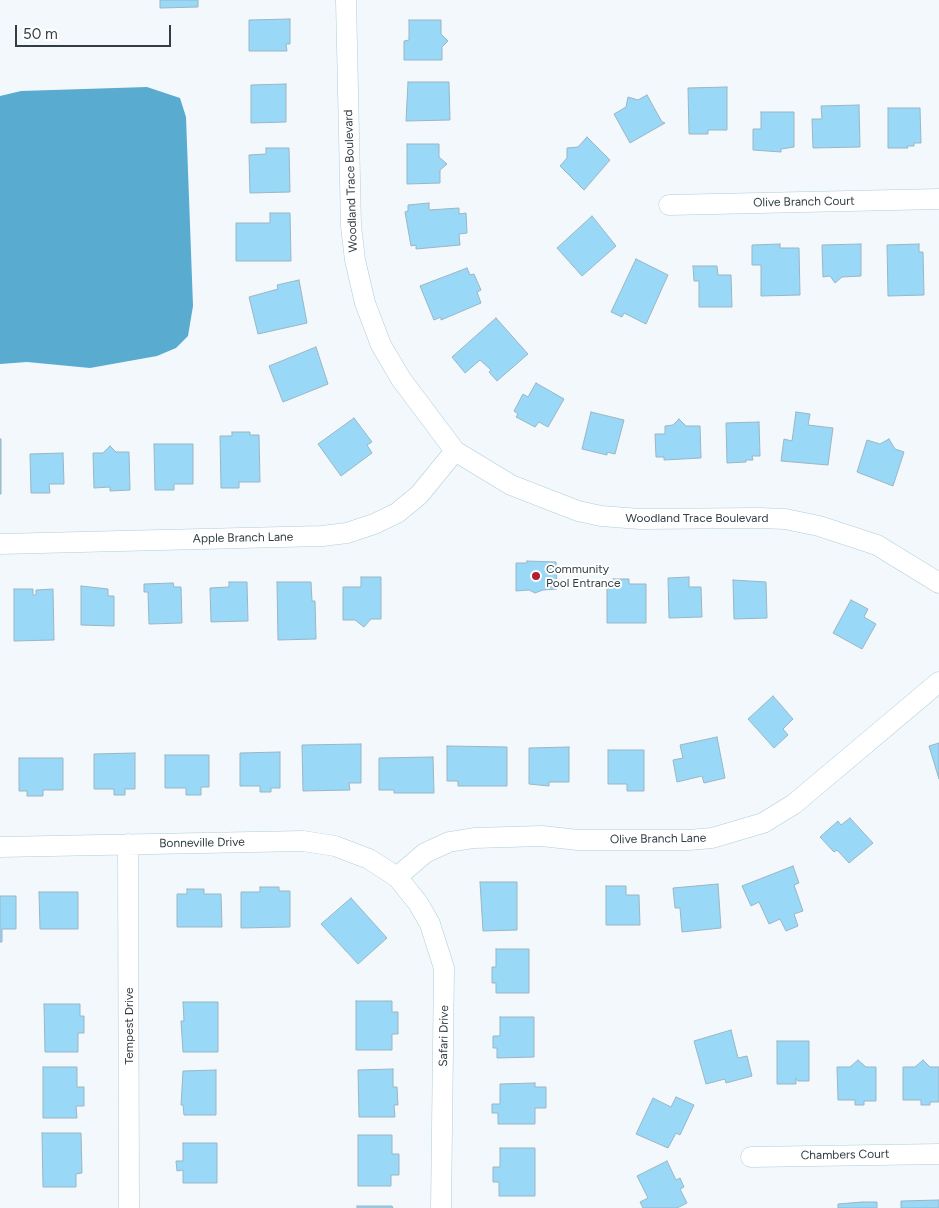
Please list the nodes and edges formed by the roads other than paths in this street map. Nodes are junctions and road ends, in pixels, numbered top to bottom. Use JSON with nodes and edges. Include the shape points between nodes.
{"nodes":[{"id":1,"x":346,"y":0,"type":"edge"},
{"id":2,"x":939,"y":199,"type":"edge"},
{"id":3,"x":669,"y":205,"type":"dead end"},
{"id":4,"x":454,"y":451,"type":"junction"},
{"id":5,"x":0,"y":544,"type":"edge"},
{"id":6,"x":939,"y":583,"type":"edge"},
{"id":7,"x":939,"y":682,"type":"edge"},
{"id":8,"x":128,"y":844,"type":"junction"},
{"id":9,"x":0,"y":847,"type":"edge"},
{"id":10,"x":397,"y":877,"type":"junction"},
{"id":11,"x":939,"y":1154,"type":"edge"},
{"id":12,"x":751,"y":1157,"type":"dead end"},
{"id":13,"x":129,"y":1208,"type":"edge"},
{"id":14,"x":442,"y":1208,"type":"edge"}],
"edges":[{"from":1,"to":4,"type":"street","name":"Woodland Trace Boulevard","via":[[351,226],[363,294],[382,345],[396,371]]},
{"from":2,"to":3,"type":"street","name":"Olive Branch Court"},
{"from":4,"to":5,"type":"street","name":"Apple Branch Lane","via":[[418,495],[396,513],[347,533]]},
{"from":4,"to":6,"type":"street","name":"Woodland Trace Boulevard","via":[[511,485],[578,511],[640,519],[785,519],[819,526],[877,546]]},
{"from":7,"to":10,"type":"street","name":"Olive Branch Lane","via":[[794,804],[763,823],[712,838],[689,840],[578,840],[542,836],[474,838],[449,842],[425,853]]},
{"from":8,"to":9,"type":"street","name":"Bonneville Drive"},
{"from":8,"to":10,"type":"street","name":"Bonneville Drive","via":[[303,841],[335,846],[369,860]]},
{"from":8,"to":13,"type":"street","name":"Tempest Drive"},
{"from":10,"to":14,"type":"street","name":"Safari Drive","via":[[430,924],[444,968]]},
{"from":11,"to":12,"type":"street","name":"Chambers Court"}]}
